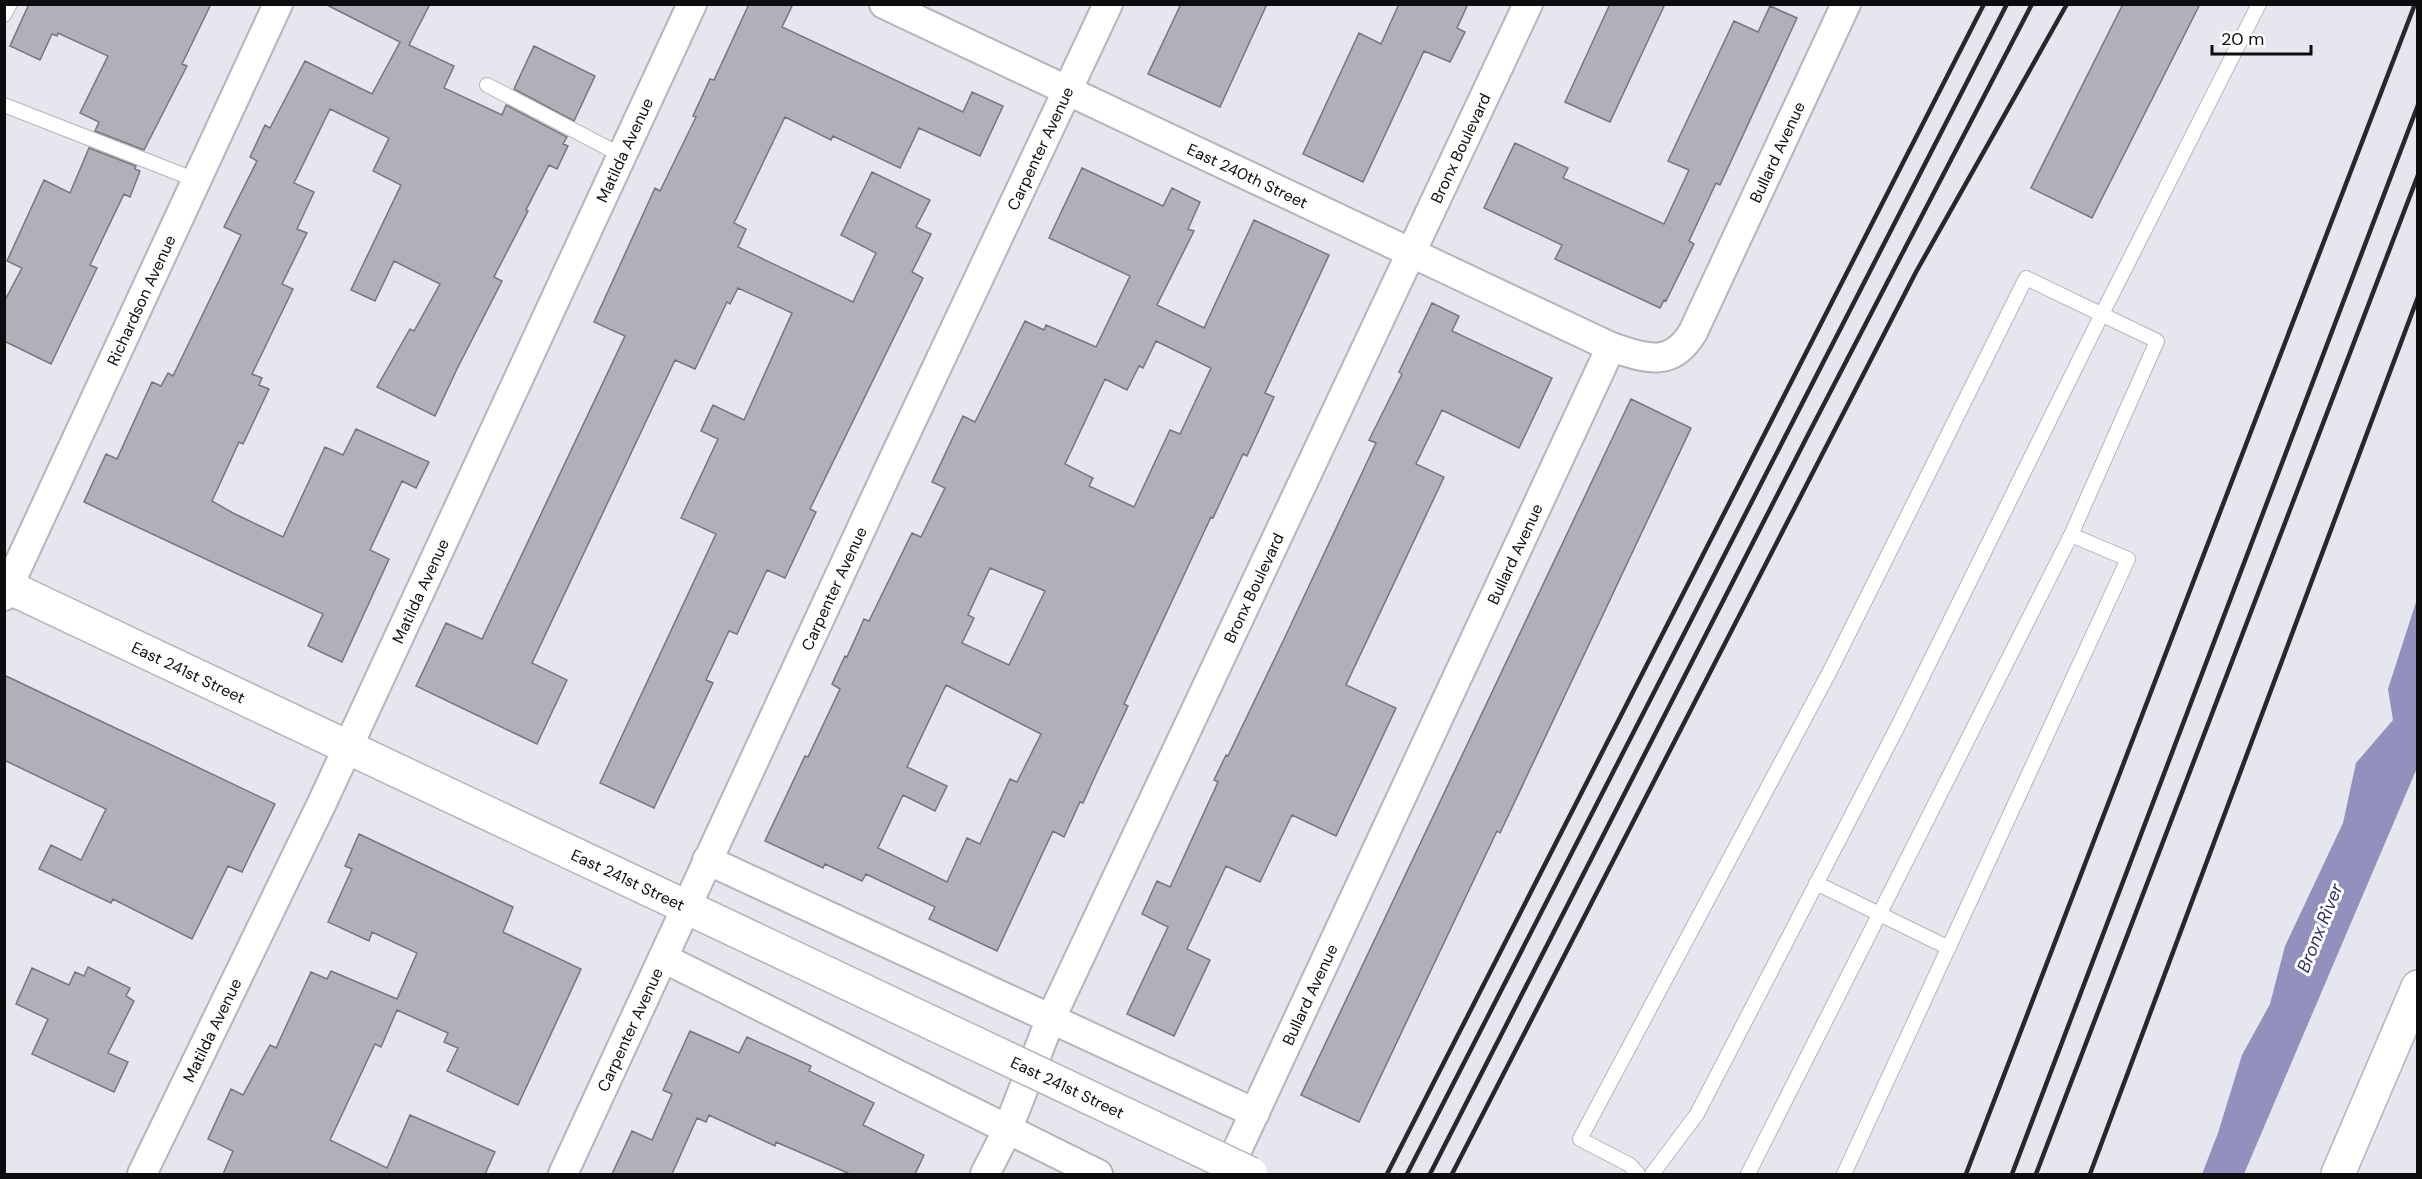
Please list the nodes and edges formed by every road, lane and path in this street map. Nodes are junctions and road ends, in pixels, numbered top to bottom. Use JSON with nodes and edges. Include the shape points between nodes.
{"nodes":[{"id":1,"x":10,"y":4,"type":"edge"},
{"id":2,"x":278,"y":4,"type":"edge"},
{"id":3,"x":692,"y":4,"type":"edge"},
{"id":4,"x":884,"y":4,"type":"edge"},
{"id":5,"x":1108,"y":4,"type":"edge"},
{"id":6,"x":1528,"y":4,"type":"edge"},
{"id":7,"x":1846,"y":4,"type":"edge"},
{"id":8,"x":2259,"y":4,"type":"edge"},
{"id":9,"x":4,"y":15,"type":"edge"},
{"id":10,"x":487,"y":85,"type":"dead end"},
{"id":11,"x":1067,"y":91,"type":"junction"},
{"id":12,"x":4,"y":105,"type":"edge"},
{"id":13,"x":621,"y":155,"type":"junction"},
{"id":14,"x":196,"y":180,"type":"junction"},
{"id":15,"x":1412,"y":254,"type":"junction"},
{"id":16,"x":2102,"y":314,"type":"junction"},
{"id":17,"x":1611,"y":347,"type":"junction"},
{"id":18,"x":2071,"y":535,"type":"junction"},
{"id":19,"x":6,"y":589,"type":"edge"},
{"id":20,"x":347,"y":747,"type":"junction"},
{"id":21,"x":707,"y":861,"type":"junction"},
{"id":22,"x":1816,"y":883,"type":"junction"},
{"id":23,"x":685,"y":908,"type":"junction"},
{"id":24,"x":1879,"y":914,"type":"junction"},
{"id":25,"x":1948,"y":948,"type":"junction"},
{"id":26,"x":663,"y":958,"type":"junction"},
{"id":27,"x":2418,"y":987,"type":"edge"},
{"id":28,"x":1051,"y":1017,"type":"junction"},
{"id":29,"x":1255,"y":1113,"type":"junction"},
{"id":30,"x":1007,"y":1131,"type":"junction"},
{"id":31,"x":142,"y":1174,"type":"edge"},
{"id":32,"x":563,"y":1174,"type":"edge"},
{"id":33,"x":985,"y":1174,"type":"edge"},
{"id":34,"x":1098,"y":1174,"type":"edge"},
{"id":35,"x":1226,"y":1174,"type":"edge"},
{"id":36,"x":1251,"y":1174,"type":"edge"},
{"id":37,"x":1638,"y":1174,"type":"edge"},
{"id":38,"x":1652,"y":1174,"type":"edge"},
{"id":39,"x":1748,"y":1174,"type":"edge"},
{"id":40,"x":1844,"y":1174,"type":"edge"},
{"id":41,"x":2338,"y":1174,"type":"edge"}],
"edges":[{"from":1,"to":9,"type":"lane"},
{"from":2,"to":14,"type":"street","name":"Richardson Avenue"},
{"from":3,"to":13,"type":"street","name":"Matilda Avenue"},
{"from":4,"to":11,"type":"street","name":"East 240th Street"},
{"from":5,"to":11,"type":"street","name":"Carpenter Avenue"},
{"from":6,"to":15,"type":"street","name":"Bronx Boulevard"},
{"from":7,"to":17,"type":"street","name":"Bullard Avenue","via":[[1685,344],[1672,355],[1647,358]]},
{"from":8,"to":16,"type":"lane"},
{"from":10,"to":13,"type":"lane"},
{"from":11,"to":15,"type":"street","name":"East 240th Street"},
{"from":11,"to":21,"type":"street","name":"Carpenter Avenue"},
{"from":12,"to":14,"type":"lane"},
{"from":13,"to":20,"type":"street","name":"Matilda Avenue"},
{"from":14,"to":19,"type":"street","name":"Richardson Avenue"},
{"from":15,"to":17,"type":"street","name":"East 240th Street"},
{"from":15,"to":28,"type":"street","name":"Bronx Boulevard"},
{"from":16,"to":18,"type":"lane","via":[[2157,341]]},
{"from":16,"to":22,"type":"lane"},
{"from":16,"to":37,"type":"lane","via":[[2026,278],[1831,669],[1580,1138],[1630,1165]]},
{"from":17,"to":29,"type":"street","name":"Bullard Avenue"},
{"from":18,"to":24,"type":"lane"},
{"from":18,"to":25,"type":"lane","via":[[2128,559]]},
{"from":19,"to":20,"type":"main road","name":"East 241st Street"},
{"from":20,"to":23,"type":"main road","name":"East 241st Street"},
{"from":20,"to":31,"type":"street","name":"Matilda Avenue"},
{"from":21,"to":23,"type":"street","name":"Carpenter Avenue"},
{"from":21,"to":28,"type":"street"},
{"from":22,"to":24,"type":"lane"},
{"from":22,"to":38,"type":"lane","via":[[1697,1114]]},
{"from":23,"to":26,"type":"street","name":"Carpenter Avenue"},
{"from":23,"to":36,"type":"main road","name":"East 241st Street","bridge":true},
{"from":24,"to":25,"type":"lane"},
{"from":24,"to":39,"type":"lane"},
{"from":25,"to":40,"type":"lane"},
{"from":26,"to":30,"type":"street"},
{"from":26,"to":32,"type":"street","name":"Carpenter Avenue"},
{"from":27,"to":41,"type":"main road"},
{"from":28,"to":29,"type":"street"},
{"from":28,"to":30,"type":"street","name":"Bronx Boulevard"},
{"from":29,"to":35,"type":"street","name":"Bullard Avenue"},
{"from":30,"to":33,"type":"street","name":"Bronx Boulevard"},
{"from":30,"to":34,"type":"street"}]}
